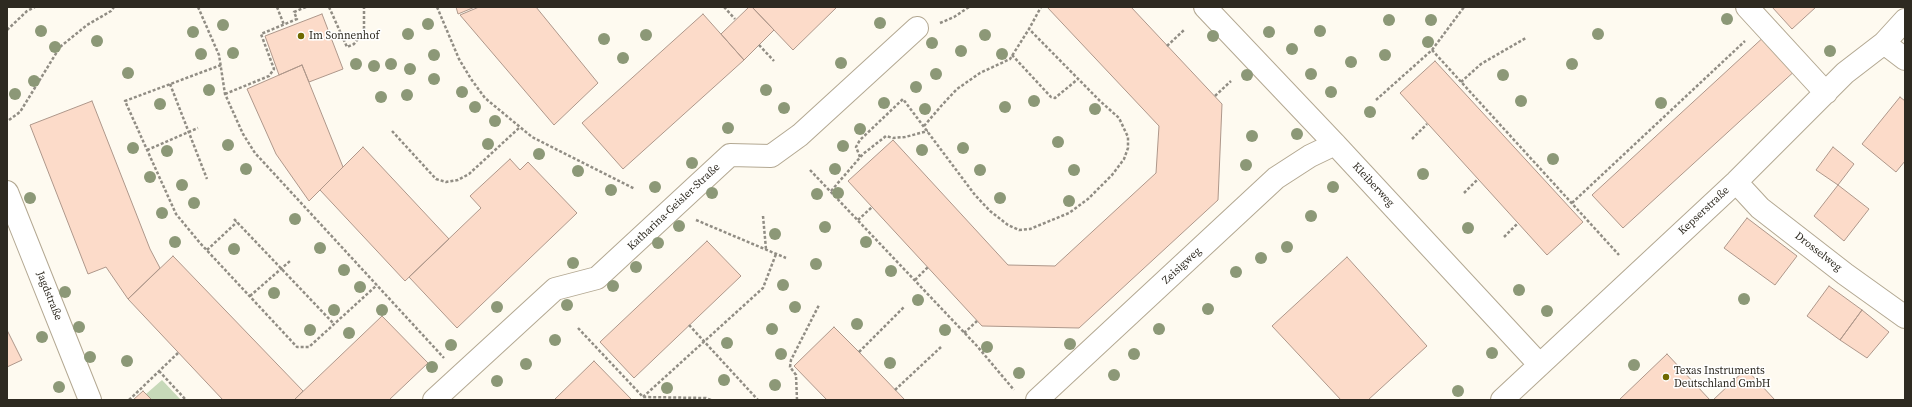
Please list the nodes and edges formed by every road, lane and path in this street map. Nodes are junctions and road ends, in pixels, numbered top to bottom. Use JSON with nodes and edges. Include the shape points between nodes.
{"nodes":[{"id":1,"x":35,"y":7,"type":"edge"},
{"id":2,"x":114,"y":7,"type":"edge"},
{"id":3,"x":198,"y":7,"type":"edge"},
{"id":4,"x":277,"y":7,"type":"edge"},
{"id":5,"x":306,"y":7,"type":"edge"},
{"id":6,"x":329,"y":7,"type":"edge"},
{"id":7,"x":364,"y":7,"type":"edge"},
{"id":8,"x":437,"y":7,"type":"edge"},
{"id":9,"x":724,"y":7,"type":"edge"},
{"id":10,"x":969,"y":7,"type":"edge"},
{"id":11,"x":1041,"y":7,"type":"edge"},
{"id":12,"x":1205,"y":7,"type":"edge"},
{"id":13,"x":1464,"y":7,"type":"edge"},
{"id":14,"x":1747,"y":7,"type":"edge"},
{"id":15,"x":735,"y":19,"type":"dead end"},
{"id":16,"x":1905,"y":20,"type":"edge"},
{"id":17,"x":284,"y":25,"type":"junction"},
{"id":18,"x":1763,"y":25,"type":"junction"},
{"id":19,"x":917,"y":28,"type":"joint"},
{"id":20,"x":1029,"y":29,"type":"junction"},
{"id":21,"x":7,"y":30,"type":"edge"},
{"id":22,"x":1184,"y":30,"type":"dead end"},
{"id":23,"x":1526,"y":38,"type":"dead end"},
{"id":24,"x":1884,"y":43,"type":"junction"},
{"id":25,"x":759,"y":45,"type":"dead end"},
{"id":26,"x":1167,"y":46,"type":"dead end"},
{"id":27,"x":1432,"y":50,"type":"junction"},
{"id":28,"x":1012,"y":55,"type":"junction"},
{"id":29,"x":1905,"y":59,"type":"edge"},
{"id":30,"x":774,"y":62,"type":"dead end"},
{"id":31,"x":221,"y":65,"type":"junction"},
{"id":32,"x":1078,"y":79,"type":"junction"},
{"id":33,"x":1231,"y":81,"type":"dead end"},
{"id":34,"x":1461,"y":82,"type":"junction"},
{"id":35,"x":170,"y":84,"type":"junction"},
{"id":36,"x":1826,"y":93,"type":"junction"},
{"id":37,"x":225,"y":94,"type":"junction"},
{"id":38,"x":1215,"y":96,"type":"dead end"},
{"id":39,"x":1376,"y":100,"type":"dead end"},
{"id":40,"x":10,"y":120,"type":"dead end"},
{"id":41,"x":1427,"y":124,"type":"dead end"},
{"id":42,"x":924,"y":126,"type":"junction"},
{"id":43,"x":198,"y":128,"type":"dead end"},
{"id":44,"x":520,"y":128,"type":"junction"},
{"id":45,"x":392,"y":131,"type":"dead end"},
{"id":46,"x":188,"y":132,"type":"junction"},
{"id":47,"x":928,"y":132,"type":"junction"},
{"id":48,"x":1412,"y":138,"type":"dead end"},
{"id":49,"x":1335,"y":144,"type":"junction"},
{"id":50,"x":147,"y":150,"type":"junction"},
{"id":51,"x":860,"y":157,"type":"junction"},
{"id":52,"x":810,"y":170,"type":"dead end"},
{"id":53,"x":207,"y":179,"type":"dead end"},
{"id":54,"x":1478,"y":179,"type":"dead end"},
{"id":55,"x":1736,"y":182,"type":"junction"},
{"id":56,"x":635,"y":190,"type":"dead end"},
{"id":57,"x":831,"y":191,"type":"junction"},
{"id":58,"x":7,"y":192,"type":"edge"},
{"id":59,"x":1464,"y":194,"type":"dead end"},
{"id":60,"x":1572,"y":204,"type":"junction"},
{"id":61,"x":872,"y":207,"type":"dead end"},
{"id":62,"x":762,"y":216,"type":"dead end"},
{"id":63,"x":234,"y":219,"type":"dead end"},
{"id":64,"x":694,"y":219,"type":"dead end"},
{"id":65,"x":858,"y":220,"type":"junction"},
{"id":66,"x":237,"y":222,"type":"junction"},
{"id":67,"x":1518,"y":223,"type":"dead end"},
{"id":68,"x":1504,"y":236,"type":"dead end"},
{"id":69,"x":207,"y":250,"type":"junction"},
{"id":70,"x":766,"y":250,"type":"junction"},
{"id":71,"x":776,"y":254,"type":"junction"},
{"id":72,"x":1620,"y":256,"type":"dead end"},
{"id":73,"x":786,"y":258,"type":"dead end"},
{"id":74,"x":290,"y":261,"type":"dead end"},
{"id":75,"x":928,"y":267,"type":"dead end"},
{"id":76,"x":281,"y":268,"type":"junction"},
{"id":77,"x":915,"y":280,"type":"junction"},
{"id":78,"x":377,"y":285,"type":"junction"},
{"id":79,"x":250,"y":296,"type":"junction"},
{"id":80,"x":819,"y":305,"type":"dead end"},
{"id":81,"x":904,"y":307,"type":"dead end"},
{"id":82,"x":1905,"y":317,"type":"edge"},
{"id":83,"x":977,"y":321,"type":"dead end"},
{"id":84,"x":334,"y":324,"type":"junction"},
{"id":85,"x":689,"y":325,"type":"dead end"},
{"id":86,"x":578,"y":328,"type":"dead end"},
{"id":87,"x":964,"y":333,"type":"junction"},
{"id":88,"x":705,"y":342,"type":"junction"},
{"id":89,"x":941,"y":347,"type":"dead end"},
{"id":90,"x":859,"y":352,"type":"dead end"},
{"id":91,"x":178,"y":353,"type":"dead end"},
{"id":92,"x":446,"y":360,"type":"dead end"},
{"id":93,"x":1539,"y":364,"type":"junction"},
{"id":94,"x":159,"y":371,"type":"junction"},
{"id":95,"x":895,"y":390,"type":"dead end"},
{"id":96,"x":1016,"y":393,"type":"dead end"},
{"id":97,"x":643,"y":397,"type":"junction"},
{"id":98,"x":90,"y":400,"type":"edge"},
{"id":99,"x":128,"y":400,"type":"edge"},
{"id":100,"x":186,"y":400,"type":"edge"},
{"id":101,"x":434,"y":400,"type":"edge"},
{"id":102,"x":711,"y":400,"type":"edge"},
{"id":103,"x":758,"y":400,"type":"edge"},
{"id":104,"x":797,"y":400,"type":"edge"},
{"id":105,"x":1037,"y":400,"type":"edge"},
{"id":106,"x":1502,"y":400,"type":"edge"}],
"edges":[{"from":1,"to":21,"type":"path"},
{"from":2,"to":40,"type":"path","via":[[112,11],[88,25],[60,47],[20,112]]},
{"from":3,"to":31,"type":"path"},
{"from":4,"to":17,"type":"path"},
{"from":5,"to":17,"type":"path","via":[[294,12],[297,19]]},
{"from":6,"to":7,"type":"path","via":[[347,47],[354,44],[364,30]]},
{"from":8,"to":44,"type":"path","via":[[459,59],[471,80],[485,98]]},
{"from":9,"to":15,"type":"path"},
{"from":10,"to":19,"type":"path","via":[[940,23]]},
{"from":11,"to":20,"type":"path"},
{"from":12,"to":49,"type":"street","name":"Kleiberweg"},
{"from":13,"to":27,"type":"path"},
{"from":14,"to":18,"type":"street"},
{"from":16,"to":24,"type":"street","name":"Kepserstraße"},
{"from":17,"to":37,"type":"path","via":[[261,34],[274,69],[269,76]]},
{"from":18,"to":36,"type":"street"},
{"from":18,"to":60,"type":"path"},
{"from":19,"to":101,"type":"street","name":"Katharina-Geisler-Straße","via":[[800,135],[771,156],[730,156],[597,278],[555,290]]},
{"from":20,"to":28,"type":"path"},
{"from":20,"to":32,"type":"path"},
{"from":22,"to":26,"type":"path"},
{"from":23,"to":34,"type":"path","via":[[1481,64]]},
{"from":24,"to":29,"type":"street"},
{"from":24,"to":36,"type":"street","name":"Kepserstraße"},
{"from":25,"to":30,"type":"path"},
{"from":27,"to":34,"type":"path"},
{"from":27,"to":39,"type":"path"},
{"from":28,"to":32,"type":"path","via":[[1051,98],[1055,98]]},
{"from":28,"to":42,"type":"path","via":[[957,89]]},
{"from":31,"to":35,"type":"path"},
{"from":31,"to":37,"type":"path"},
{"from":32,"to":47,"type":"path","via":[[1119,118],[1128,137],[1128,148],[1124,159],[1112,175],[1088,199],[1069,213],[1046,224],[1019,230],[1008,225],[975,194]]},
{"from":33,"to":38,"type":"path"},
{"from":34,"to":60,"type":"path"},
{"from":35,"to":46,"type":"path"},
{"from":35,"to":50,"type":"path","via":[[125,101]]},
{"from":36,"to":55,"type":"street","name":"Kepserstraße"},
{"from":37,"to":78,"type":"path","via":[[243,134],[255,153]]},
{"from":41,"to":48,"type":"path"},
{"from":42,"to":47,"type":"path"},
{"from":42,"to":51,"type":"path","via":[[903,99],[860,140],[856,147]]},
{"from":43,"to":46,"type":"path"},
{"from":44,"to":45,"type":"path","via":[[469,174],[458,180],[446,182],[436,179]]},
{"from":44,"to":56,"type":"path","via":[[556,150]]},
{"from":46,"to":50,"type":"path"},
{"from":46,"to":53,"type":"path"},
{"from":47,"to":51,"type":"path","via":[[905,137],[886,136]]},
{"from":49,"to":93,"type":"street","name":"Kleiberweg"},
{"from":49,"to":105,"type":"street","name":"Zeisigweg","via":[[1310,156],[1276,178]]},
{"from":50,"to":69,"type":"path","via":[[176,214]]},
{"from":51,"to":57,"type":"path"},
{"from":52,"to":57,"type":"path"},
{"from":54,"to":59,"type":"path"},
{"from":55,"to":82,"type":"street","name":"Drosselweg","via":[[1760,208]]},
{"from":55,"to":93,"type":"street","name":"Kepserstraße"},
{"from":57,"to":65,"type":"path"},
{"from":58,"to":98,"type":"street","name":"Jagdstraße"},
{"from":60,"to":72,"type":"path"},
{"from":61,"to":65,"type":"path"},
{"from":62,"to":70,"type":"path"},
{"from":63,"to":66,"type":"path"},
{"from":64,"to":70,"type":"path"},
{"from":65,"to":77,"type":"path"},
{"from":66,"to":69,"type":"path"},
{"from":66,"to":76,"type":"path"},
{"from":67,"to":68,"type":"path"},
{"from":69,"to":79,"type":"path"},
{"from":70,"to":71,"type":"path"},
{"from":71,"to":73,"type":"path"},
{"from":71,"to":88,"type":"path","via":[[763,288]]},
{"from":74,"to":76,"type":"path"},
{"from":75,"to":77,"type":"path"},
{"from":76,"to":79,"type":"path"},
{"from":76,"to":84,"type":"path"},
{"from":77,"to":87,"type":"path"},
{"from":78,"to":84,"type":"path"},
{"from":78,"to":92,"type":"path"},
{"from":79,"to":84,"type":"path","via":[[297,347],[309,347]]},
{"from":80,"to":104,"type":"path","via":[[790,367],[796,375]]},
{"from":81,"to":90,"type":"path"},
{"from":83,"to":87,"type":"path"},
{"from":85,"to":88,"type":"path"},
{"from":86,"to":97,"type":"path"},
{"from":87,"to":96,"type":"path"},
{"from":88,"to":97,"type":"path"},
{"from":88,"to":103,"type":"path"},
{"from":89,"to":95,"type":"path"},
{"from":91,"to":94,"type":"path"},
{"from":93,"to":106,"type":"street","name":"Kepserstraße"},
{"from":94,"to":99,"type":"path"},
{"from":94,"to":100,"type":"path"},
{"from":97,"to":102,"type":"path"}]}
